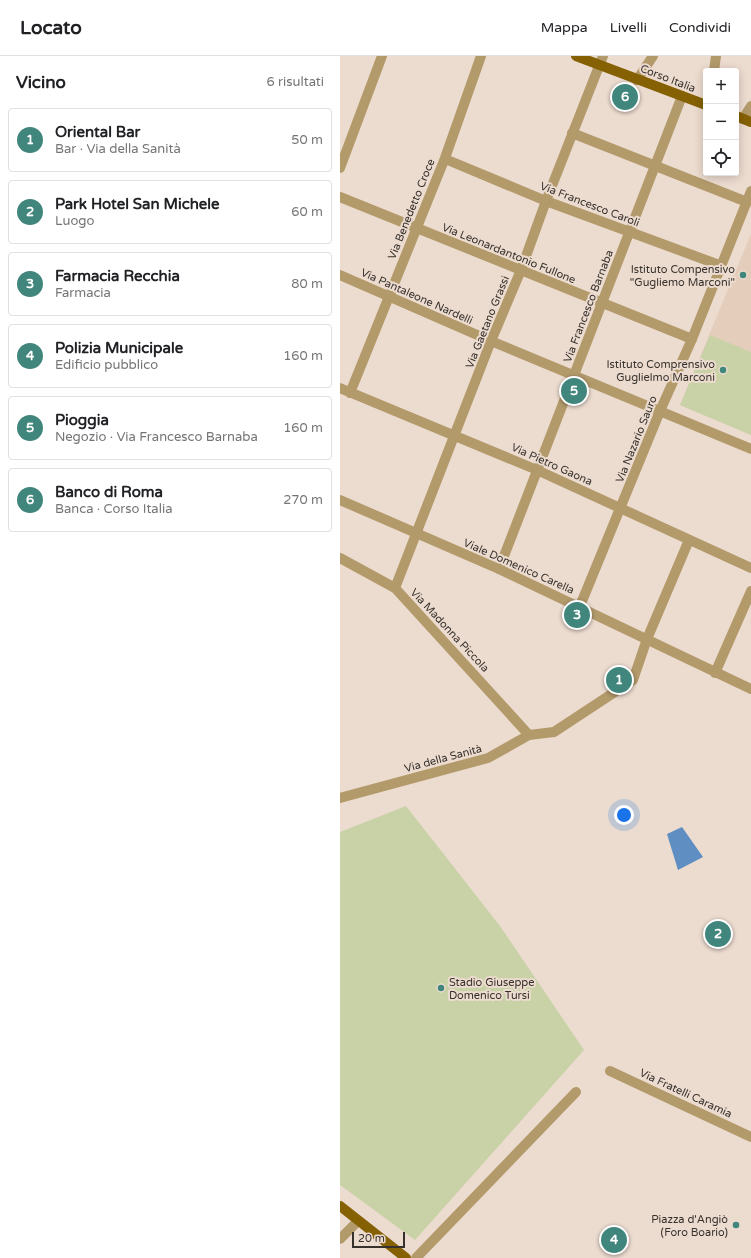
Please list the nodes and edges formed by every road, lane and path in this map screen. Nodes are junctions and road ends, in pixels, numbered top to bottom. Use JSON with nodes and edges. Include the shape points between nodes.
{"nodes":[{"id":1,"x":382,"y":56,"type":"edge"},
{"id":2,"x":481,"y":56,"type":"edge"},
{"id":3,"x":576,"y":56,"type":"edge"},
{"id":4,"x":653,"y":56,"type":"edge"},
{"id":5,"x":716,"y":56,"type":"edge"},
{"id":6,"x":601,"y":60,"type":"edge"},
{"id":7,"x":714,"y":68,"type":"edge"},
{"id":8,"x":637,"y":80,"type":"junction"},
{"id":9,"x":682,"y":96,"type":"junction"},
{"id":10,"x":703,"y":104,"type":"edge"},
{"id":11,"x":751,"y":106,"type":"edge"},
{"id":12,"x":743,"y":119,"type":"edge"},
{"id":13,"x":572,"y":133,"type":"junction"},
{"id":14,"x":450,"y":161,"type":"dead end"},
{"id":15,"x":655,"y":166,"type":"junction"},
{"id":16,"x":340,"y":168,"type":"edge"},
{"id":17,"x":751,"y":191,"type":"edge"},
{"id":18,"x":340,"y":198,"type":"edge"},
{"id":19,"x":546,"y":201,"type":"junction"},
{"id":20,"x":747,"y":202,"type":"junction"},
{"id":21,"x":416,"y":229,"type":"junction"},
{"id":22,"x":629,"y":231,"type":"junction"},
{"id":23,"x":722,"y":266,"type":"junction"},
{"id":24,"x":521,"y":270,"type":"junction"},
{"id":25,"x":340,"y":275,"type":"edge"},
{"id":26,"x":389,"y":296,"type":"junction"},
{"id":27,"x":602,"y":303,"type":"junction"},
{"id":28,"x":692,"y":339,"type":"junction"},
{"id":29,"x":491,"y":341,"type":"junction"},
{"id":30,"x":574,"y":375,"type":"junction"},
{"id":31,"x":340,"y":388,"type":"edge"},
{"id":32,"x":350,"y":392,"type":"junction"},
{"id":33,"x":660,"y":411,"type":"junction"},
{"id":34,"x":454,"y":436,"type":"junction"},
{"id":35,"x":751,"y":449,"type":"edge"},
{"id":36,"x":537,"y":470,"type":"junction"},
{"id":37,"x":340,"y":500,"type":"edge"},
{"id":38,"x":621,"y":509,"type":"junction"},
{"id":39,"x":416,"y":534,"type":"junction"},
{"id":40,"x":689,"y":540,"type":"junction"},
{"id":41,"x":340,"y":558,"type":"edge"},
{"id":42,"x":751,"y":568,"type":"edge"},
{"id":43,"x":499,"y":569,"type":"junction"},
{"id":44,"x":395,"y":588,"type":"junction"},
{"id":45,"x":751,"y":591,"type":"edge"},
{"id":46,"x":580,"y":606,"type":"junction"},
{"id":47,"x":647,"y":639,"type":"junction"},
{"id":48,"x":715,"y":673,"type":"junction"},
{"id":49,"x":751,"y":689,"type":"edge"},
{"id":50,"x":529,"y":735,"type":"junction"},
{"id":51,"x":340,"y":798,"type":"edge"},
{"id":52,"x":610,"y":1071,"type":"dead end"},
{"id":53,"x":576,"y":1092,"type":"dead end"},
{"id":54,"x":751,"y":1136,"type":"edge"},
{"id":55,"x":340,"y":1206,"type":"edge"},
{"id":56,"x":358,"y":1220,"type":"junction"},
{"id":57,"x":340,"y":1239,"type":"edge"},
{"id":58,"x":406,"y":1258,"type":"edge"},
{"id":59,"x":416,"y":1258,"type":"edge"}],
"edges":[{"from":1,"to":16,"type":"street"},
{"from":2,"to":21,"type":"street","name":"Via Benedetto Croce","via":[[445,158]]},
{"from":3,"to":6,"type":"main road","name":"Corso Italia"},
{"from":4,"to":8,"type":"street"},
{"from":5,"to":7,"type":"street"},
{"from":6,"to":8,"type":"main road","name":"Corso Italia"},
{"from":6,"to":13,"type":"street","name":"Via Gaetano Grassi"},
{"from":8,"to":9,"type":"main road","name":"Corso Italia"},
{"from":9,"to":10,"type":"main road","name":"Corso Italia"},
{"from":9,"to":15,"type":"street","name":"Via Francesco Barnaba"},
{"from":11,"to":12,"type":"street"},
{"from":13,"to":15,"type":"street"},
{"from":13,"to":19,"type":"street","name":"Via Gaetano Grassi"},
{"from":14,"to":19,"type":"street","name":"Via Francesco Caroli"},
{"from":15,"to":20,"type":"street"},
{"from":15,"to":22,"type":"street","name":"Via Francesco Barnaba"},
{"from":17,"to":20,"type":"street","name":"Via Nazario Sauro"},
{"from":18,"to":21,"type":"street","name":"Via Leonardantonio Fullone"},
{"from":19,"to":22,"type":"street","name":"Via Francesco Caroli"},
{"from":19,"to":24,"type":"street","name":"Via Gaetano Grassi"},
{"from":20,"to":23,"type":"street","name":"Via Nazario Sauro"},
{"from":21,"to":24,"type":"street","name":"Via Leonardantonio Fullone"},
{"from":21,"to":26,"type":"street","name":"Via Benedetto Croce"},
{"from":22,"to":23,"type":"street","name":"Via Francesco Caroli"},
{"from":22,"to":27,"type":"street","name":"Via Francesco Barnaba"},
{"from":23,"to":28,"type":"street","name":"Via Nazario Sauro"},
{"from":24,"to":27,"type":"street","name":"Via Leonardantonio Fullone"},
{"from":24,"to":29,"type":"street","name":"Via Gaetano Grassi"},
{"from":25,"to":26,"type":"street","name":"Via Pantaleone Nardelli"},
{"from":26,"to":29,"type":"street","name":"Via Pantaleone Nardelli"},
{"from":26,"to":32,"type":"street","name":"Via Benedetto Croce"},
{"from":27,"to":28,"type":"street","name":"Via Leonardantonio Fullone"},
{"from":27,"to":30,"type":"street","name":"Via Francesco Barnaba"},
{"from":28,"to":33,"type":"street","name":"Via Nazario Sauro"},
{"from":29,"to":30,"type":"street","name":"Via Pantaleone Nardelli"},
{"from":29,"to":34,"type":"street","name":"Via Gaetano Grassi"},
{"from":30,"to":33,"type":"street","name":"Via Pantaleone Nardelli"},
{"from":30,"to":36,"type":"street","name":"Via Francesco Barnaba"},
{"from":31,"to":32,"type":"street","name":"Via Pietro Gaona"},
{"from":32,"to":34,"type":"street","name":"Via Pietro Gaona"},
{"from":33,"to":35,"type":"street","name":"Via Pantaleone Nardelli"},
{"from":33,"to":38,"type":"street","name":"Via Nazario Sauro"},
{"from":34,"to":36,"type":"street","name":"Via Pietro Gaona"},
{"from":34,"to":39,"type":"street","name":"Via Gaetano Grassi"},
{"from":36,"to":38,"type":"street","name":"Via Pietro Gaona"},
{"from":36,"to":43,"type":"street","name":"Via Francesco Barnaba"},
{"from":37,"to":39,"type":"street","name":"Viale Domenico Carella"},
{"from":38,"to":40,"type":"street","name":"Via Pietro Gaona"},
{"from":38,"to":46,"type":"street","name":"Via Nazario Sauro"},
{"from":39,"to":43,"type":"street","name":"Viale Domenico Carella"},
{"from":39,"to":44,"type":"street","name":"Via Gaetano Grassi"},
{"from":40,"to":42,"type":"street","name":"Via Pietro Gaona"},
{"from":40,"to":47,"type":"street","name":"Via della Sanità"},
{"from":41,"to":44,"type":"street","name":"Via Madonna Piccola"},
{"from":43,"to":46,"type":"street","name":"Viale Domenico Carella"},
{"from":44,"to":50,"type":"street","name":"Via Madonna Piccola"},
{"from":45,"to":48,"type":"street"},
{"from":46,"to":47,"type":"street","name":"Viale Domenico Carella"},
{"from":47,"to":48,"type":"street","name":"Viale Domenico Carella"},
{"from":47,"to":50,"type":"street","name":"Via della Sanità","via":[[633,680],[554,732]]},
{"from":48,"to":49,"type":"street","name":"Viale Domenico Carella"},
{"from":50,"to":51,"type":"street","name":"Via della Sanità","via":[[488,758]]},
{"from":52,"to":54,"type":"street","name":"Via Fratelli Caramia"},
{"from":53,"to":59,"type":"street"},
{"from":55,"to":56,"type":"main road"},
{"from":56,"to":57,"type":"street"},
{"from":56,"to":58,"type":"main road"}]}
